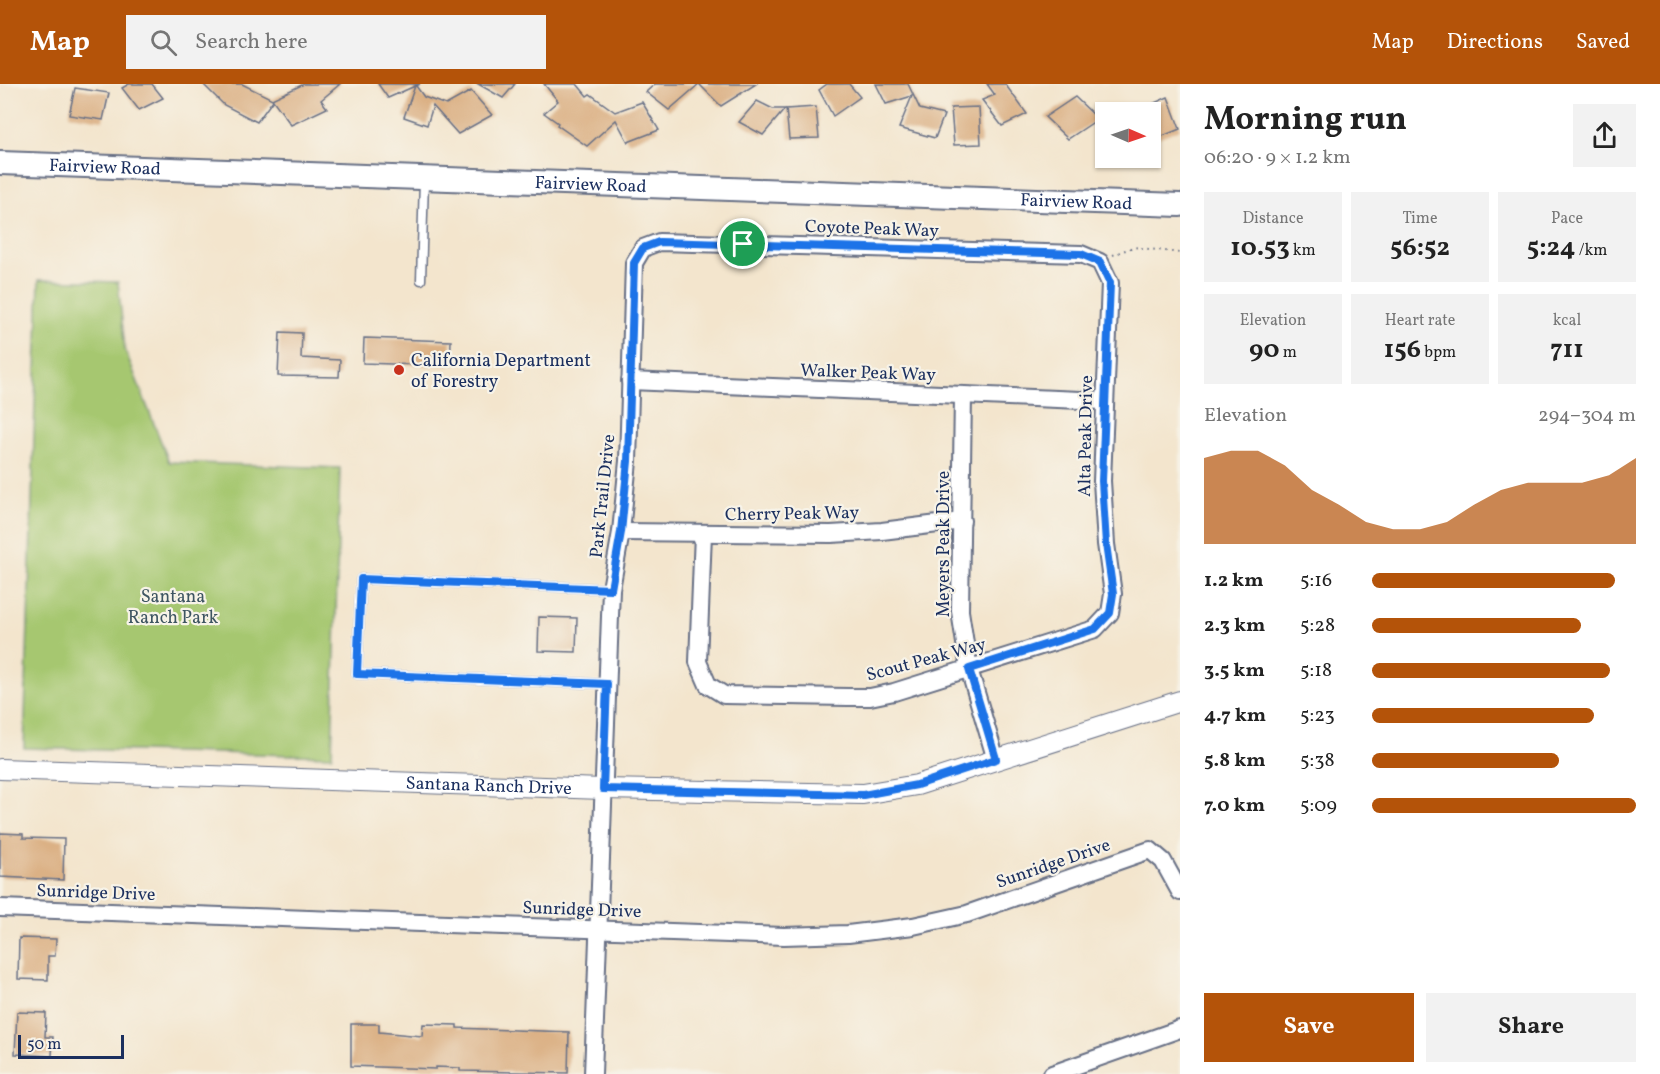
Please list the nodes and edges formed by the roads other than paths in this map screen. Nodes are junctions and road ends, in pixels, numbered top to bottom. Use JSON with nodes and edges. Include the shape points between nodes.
{"nodes":[{"id":1,"x":0,"y":163,"type":"edge"},
{"id":2,"x":424,"y":177,"type":"junction"},
{"id":3,"x":1180,"y":205,"type":"edge"},
{"id":4,"x":643,"y":248,"type":"joint"},
{"id":5,"x":1100,"y":262,"type":"joint"},
{"id":6,"x":421,"y":280,"type":"dead end"},
{"id":7,"x":630,"y":381,"type":"junction"},
{"id":8,"x":963,"y":395,"type":"junction"},
{"id":9,"x":1105,"y":401,"type":"junction"},
{"id":10,"x":962,"y":521,"type":"junction"},
{"id":11,"x":621,"y":532,"type":"junction"},
{"id":12,"x":703,"y":533,"type":"junction"},
{"id":13,"x":611,"y":589,"type":"junction"},
{"id":14,"x":1110,"y":613,"type":"joint"},
{"id":15,"x":969,"y":669,"type":"junction"},
{"id":16,"x":607,"y":684,"type":"junction"},
{"id":17,"x":1180,"y":701,"type":"edge"},
{"id":18,"x":996,"y":759,"type":"junction"},
{"id":19,"x":0,"y":769,"type":"edge"},
{"id":20,"x":603,"y":789,"type":"junction"},
{"id":21,"x":1180,"y":892,"type":"edge"},
{"id":22,"x":0,"y":908,"type":"edge"},
{"id":23,"x":598,"y":928,"type":"junction"},
{"id":24,"x":1180,"y":1029,"type":"edge"},
{"id":25,"x":1060,"y":1073,"type":"edge"},
{"id":26,"x":593,"y":1074,"type":"edge"}],
"edges":[{"from":1,"to":2,"type":"main road","name":"Fairview Road"},
{"from":2,"to":3,"type":"main road","name":"Fairview Road"},
{"from":2,"to":6,"type":"lane"},
{"from":4,"to":5,"type":"street","name":"Coyote Peak Way","via":[[659,242],[1022,252],[1081,254]]},
{"from":4,"to":7,"type":"street","name":"Park Trail Drive","via":[[634,263]]},
{"from":5,"to":9,"type":"street","name":"Alta Peak Drive","via":[[1110,283]]},
{"from":7,"to":8,"type":"street","name":"Walker Peak Way"},
{"from":7,"to":11,"type":"street","name":"Park Trail Drive"},
{"from":8,"to":9,"type":"street","name":"Walker Peak Way"},
{"from":8,"to":10,"type":"street","name":"Meyers Peak Drive"},
{"from":9,"to":14,"type":"street","name":"Alta Peak Drive","via":[[1102,481],[1113,594]]},
{"from":10,"to":12,"type":"street","name":"Cherry Peak Way","via":[[831,534]]},
{"from":10,"to":15,"type":"street","name":"Meyers Peak Drive","via":[[960,611]]},
{"from":11,"to":12,"type":"street","name":"Cherry Peak Way"},
{"from":11,"to":13,"type":"street","name":"Park Trail Drive"},
{"from":12,"to":15,"type":"street","name":"Scout Peak Way","via":[[699,662],[708,685],[724,695],[870,697]]},
{"from":13,"to":16,"type":"street","name":"Park Trail Drive"},
{"from":13,"to":16,"type":"lane","via":[[361,579],[357,662],[357,674]]},
{"from":14,"to":15,"type":"street","name":"Scout Peak Way","via":[[1095,629]]},
{"from":15,"to":18,"type":"street","name":"Meyers Peak Drive"},
{"from":16,"to":20,"type":"street","name":"Park Trail Drive"},
{"from":17,"to":18,"type":"street","name":"Santana Ranch Drive"},
{"from":18,"to":20,"type":"street","name":"Santana Ranch Drive","via":[[917,785],[863,795]]},
{"from":19,"to":20,"type":"street","name":"Santana Ranch Drive"},
{"from":20,"to":23,"type":"street","name":"Park Trail Drive"},
{"from":21,"to":23,"type":"street","name":"Sunridge Drive","via":[[1163,861],[1150,850],[967,914],[913,926],[784,936]]},
{"from":22,"to":23,"type":"street","name":"Sunridge Drive"},
{"from":23,"to":26,"type":"street","name":"Park Trail Drive"},
{"from":24,"to":25,"type":"street"}]}
